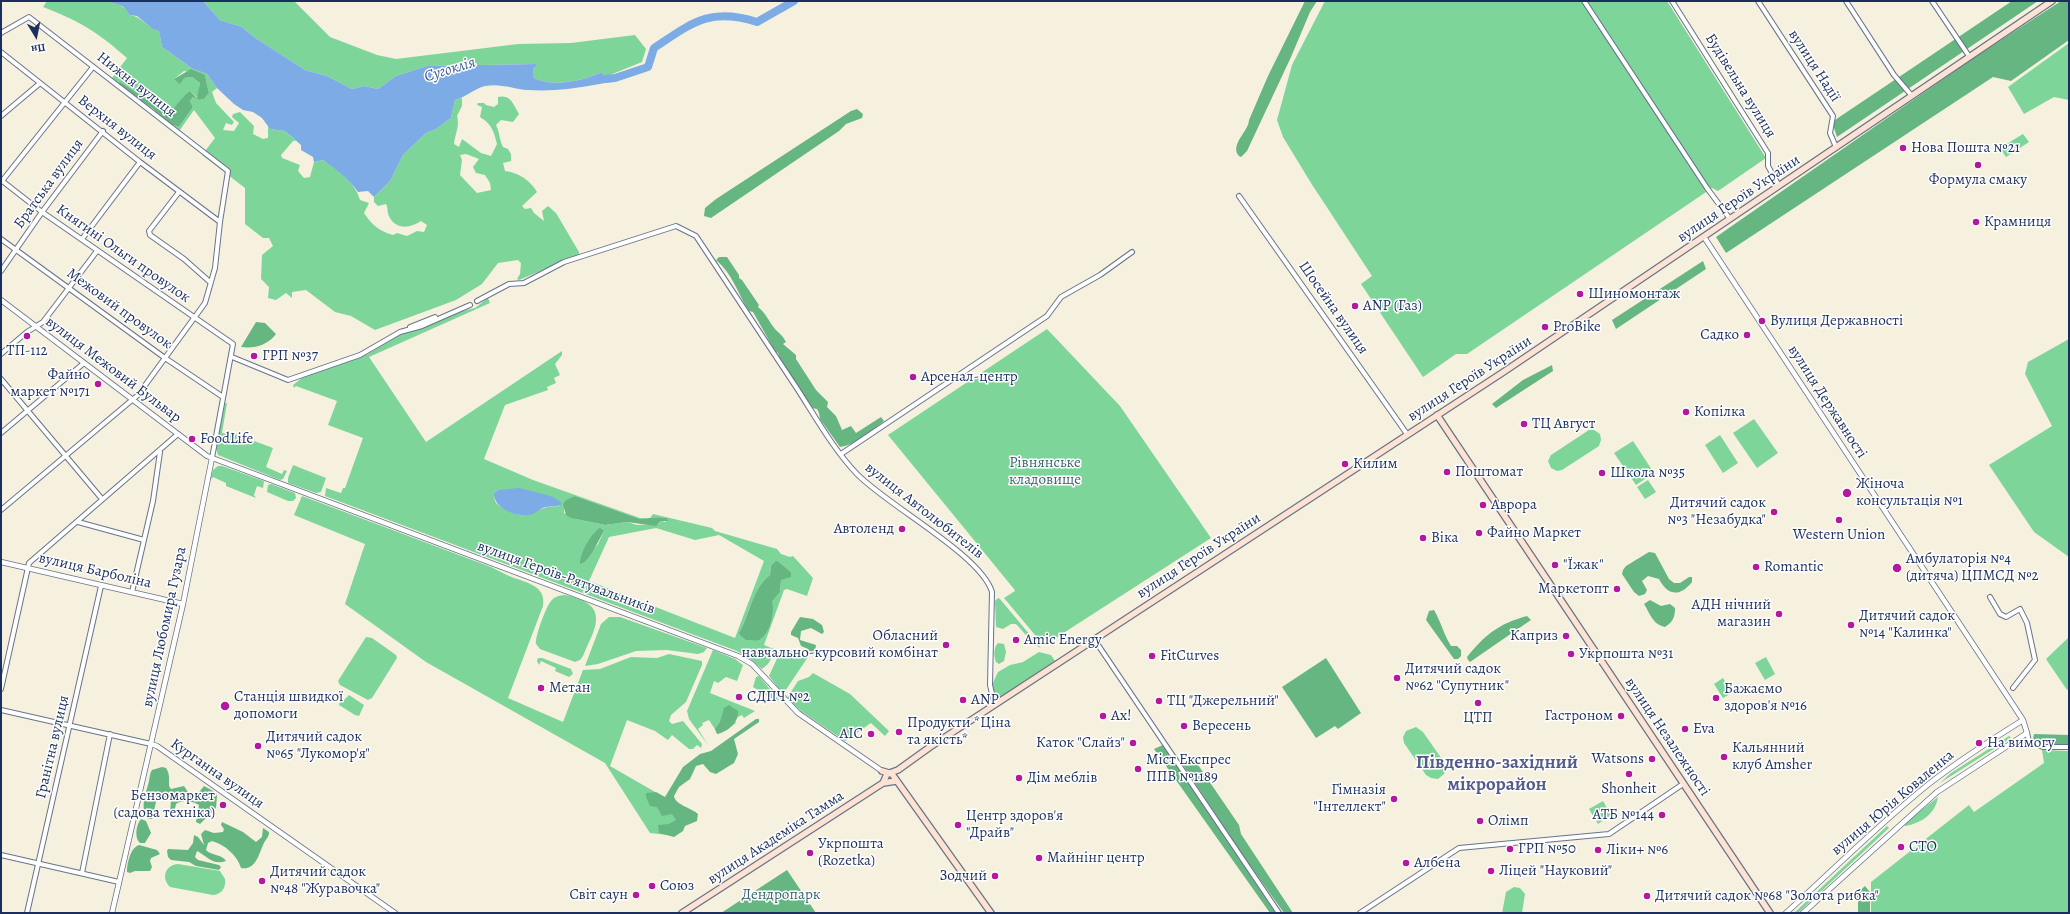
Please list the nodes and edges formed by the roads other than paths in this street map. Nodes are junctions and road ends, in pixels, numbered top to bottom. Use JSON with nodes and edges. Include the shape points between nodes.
{"nodes":[{"id":1,"x":1584,"y":1,"type":"edge"},
{"id":2,"x":1672,"y":1,"type":"edge"},
{"id":3,"x":1758,"y":1,"type":"edge"},
{"id":4,"x":1846,"y":1,"type":"edge"},
{"id":5,"x":1932,"y":1,"type":"edge"},
{"id":6,"x":2052,"y":1,"type":"edge"},
{"id":7,"x":1,"y":33,"type":"edge"},
{"id":8,"x":1,"y":52,"type":"edge"},
{"id":9,"x":1969,"y":56,"type":"junction"},
{"id":10,"x":93,"y":67,"type":"junction"},
{"id":11,"x":39,"y":84,"type":"junction"},
{"id":12,"x":1912,"y":96,"type":"junction"},
{"id":13,"x":64,"y":102,"type":"junction"},
{"id":14,"x":1,"y":116,"type":"edge"},
{"id":15,"x":103,"y":132,"type":"junction"},
{"id":16,"x":1836,"y":147,"type":"junction"},
{"id":17,"x":140,"y":162,"type":"junction"},
{"id":18,"x":2,"y":181,"type":"edge"},
{"id":19,"x":1779,"y":186,"type":"junction"},
{"id":20,"x":179,"y":192,"type":"junction"},
{"id":21,"x":1239,"y":196,"type":"dead end"},
{"id":22,"x":42,"y":212,"type":"junction"},
{"id":23,"x":1730,"y":219,"type":"junction"},
{"id":24,"x":220,"y":222,"type":"junction"},
{"id":25,"x":1704,"y":237,"type":"junction"},
{"id":26,"x":82,"y":238,"type":"junction"},
{"id":27,"x":1,"y":239,"type":"edge"},
{"id":28,"x":16,"y":250,"type":"junction"},
{"id":29,"x":97,"y":251,"type":"junction"},
{"id":30,"x":1132,"y":252,"type":"dead end"},
{"id":31,"x":1,"y":271,"type":"edge"},
{"id":32,"x":210,"y":282,"type":"junction"},
{"id":33,"x":70,"y":287,"type":"junction"},
{"id":34,"x":1,"y":300,"type":"edge"},
{"id":35,"x":477,"y":302,"type":"dead end"},
{"id":36,"x":470,"y":305,"type":"dead end"},
{"id":37,"x":194,"y":318,"type":"junction"},
{"id":38,"x":35,"y":326,"type":"junction"},
{"id":39,"x":233,"y":344,"type":"joint"},
{"id":40,"x":1,"y":354,"type":"edge"},
{"id":41,"x":232,"y":357,"type":"junction"},
{"id":42,"x":165,"y":358,"type":"junction"},
{"id":43,"x":84,"y":363,"type":"junction"},
{"id":44,"x":1,"y":379,"type":"edge"},
{"id":45,"x":223,"y":397,"type":"junction"},
{"id":46,"x":133,"y":399,"type":"junction"},
{"id":47,"x":28,"y":411,"type":"junction"},
{"id":48,"x":1437,"y":415,"type":"junction"},
{"id":49,"x":1,"y":433,"type":"edge"},
{"id":50,"x":178,"y":434,"type":"junction"},
{"id":51,"x":1407,"y":434,"type":"junction"},
{"id":52,"x":160,"y":451,"type":"junction"},
{"id":53,"x":841,"y":454,"type":"junction"},
{"id":54,"x":65,"y":455,"type":"junction"},
{"id":55,"x":212,"y":458,"type":"junction"},
{"id":56,"x":102,"y":500,"type":"junction"},
{"id":57,"x":1,"y":510,"type":"edge"},
{"id":58,"x":78,"y":522,"type":"junction"},
{"id":59,"x":144,"y":540,"type":"junction"},
{"id":60,"x":1,"y":562,"type":"edge"},
{"id":61,"x":29,"y":569,"type":"junction"},
{"id":62,"x":102,"y":586,"type":"junction"},
{"id":63,"x":132,"y":592,"type":"junction"},
{"id":64,"x":1990,"y":597,"type":"dead end"},
{"id":65,"x":183,"y":604,"type":"junction"},
{"id":66,"x":1094,"y":639,"type":"junction"},
{"id":67,"x":2013,"y":688,"type":"dead end"},
{"id":68,"x":1,"y":689,"type":"edge"},
{"id":69,"x":997,"y":703,"type":"junction"},
{"id":70,"x":1,"y":710,"type":"edge"},
{"id":71,"x":2023,"y":720,"type":"junction"},
{"id":72,"x":71,"y":726,"type":"junction"},
{"id":73,"x":2028,"y":733,"type":"junction"},
{"id":74,"x":110,"y":734,"type":"junction"},
{"id":75,"x":151,"y":744,"type":"junction"},
{"id":76,"x":2069,"y":748,"type":"edge"},
{"id":77,"x":889,"y":777,"type":"junction"},
{"id":78,"x":1683,"y":784,"type":"junction"},
{"id":79,"x":1,"y":855,"type":"edge"},
{"id":80,"x":39,"y":864,"type":"junction"},
{"id":81,"x":82,"y":873,"type":"junction"},
{"id":82,"x":119,"y":882,"type":"junction"},
{"id":83,"x":27,"y":913,"type":"edge"},
{"id":84,"x":112,"y":913,"type":"edge"},
{"id":85,"x":396,"y":913,"type":"edge"},
{"id":86,"x":682,"y":913,"type":"edge"},
{"id":87,"x":991,"y":913,"type":"edge"},
{"id":88,"x":1279,"y":913,"type":"edge"},
{"id":89,"x":1360,"y":913,"type":"edge"},
{"id":90,"x":1770,"y":913,"type":"edge"},
{"id":91,"x":1786,"y":913,"type":"edge"},
{"id":92,"x":1803,"y":913,"type":"edge"}],
"edges":[{"from":1,"to":23,"type":"street"},
{"from":2,"to":19,"type":"street","name":"Будівельна вулиця","via":[[1768,153],[1768,166]]},
{"from":3,"to":16,"type":"street","name":"вулиця Надії","via":[[1833,116],[1830,133]]},
{"from":4,"to":12,"type":"street","via":[[1894,75]]},
{"from":5,"to":9,"type":"street"},
{"from":6,"to":9,"type":"main road","name":"вулиця Героїв України"},
{"from":7,"to":10,"type":"street","name":"Нижня вулиця","via":[[28,17]]},
{"from":8,"to":11,"type":"street","name":"Верхня вулиця"},
{"from":9,"to":12,"type":"main road","name":"вулиця Героїв України"},
{"from":10,"to":13,"type":"street"},
{"from":10,"to":24,"type":"street","name":"Нижня вулиця","via":[[228,171]]},
{"from":11,"to":13,"type":"street","name":"Верхня вулиця"},
{"from":11,"to":14,"type":"street"},
{"from":12,"to":16,"type":"main road","name":"вулиця Героїв України"},
{"from":13,"to":15,"type":"street","name":"Верхня вулиця"},
{"from":13,"to":18,"type":"street"},
{"from":15,"to":17,"type":"street","name":"Верхня вулиця"},
{"from":15,"to":22,"type":"street","name":"Братська вулиця"},
{"from":16,"to":19,"type":"main road","name":"вулиця Героїв України"},
{"from":17,"to":20,"type":"street","name":"Верхня вулиця"},
{"from":17,"to":26,"type":"street"},
{"from":18,"to":22,"type":"street","name":"Княгині Ольги провулок"},
{"from":19,"to":23,"type":"main road","name":"вулиця Героїв України"},
{"from":20,"to":24,"type":"street","name":"Верхня вулиця"},
{"from":20,"to":32,"type":"street","via":[[149,230],[150,234]]},
{"from":21,"to":51,"type":"street","name":"Шосейна вулиця"},
{"from":22,"to":26,"type":"street","name":"Княгині Ольги провулок"},
{"from":22,"to":28,"type":"street","name":"Братська вулиця"},
{"from":23,"to":25,"type":"main road","name":"вулиця Героїв України"},
{"from":24,"to":32,"type":"street","via":[[215,268]]},
{"from":25,"to":48,"type":"main road","name":"вулиця Героїв України"},
{"from":25,"to":71,"type":"street","name":"вулиця Державності"},
{"from":26,"to":29,"type":"street","name":"Княгині Ольги провулок"},
{"from":27,"to":28,"type":"street","name":"Межовий провулок"},
{"from":28,"to":31,"type":"street","name":"Братська вулиця"},
{"from":28,"to":33,"type":"street","name":"Межовий провулок"},
{"from":29,"to":33,"type":"street"},
{"from":29,"to":37,"type":"street","name":"Княгині Ольги провулок"},
{"from":30,"to":53,"type":"street","via":[[1100,275],[1061,297],[1047,316]]},
{"from":32,"to":37,"type":"street","via":[[205,303]]},
{"from":33,"to":38,"type":"street","via":[[42,322]]},
{"from":33,"to":42,"type":"street","name":"Межовий провулок"},
{"from":34,"to":38,"type":"street","name":"вулиця Межовий Бульвар"},
{"from":35,"to":53,"type":"street","name":"вулиця Автолюбителів","via":[[509,284],[524,283],[564,262],[676,226],[696,236]]},
{"from":36,"to":41,"type":"street","via":[[422,326],[400,332],[360,355],[288,380]]},
{"from":37,"to":39,"type":"street","name":"Княгині Ольги провулок"},
{"from":37,"to":42,"type":"street"},
{"from":38,"to":40,"type":"street"},
{"from":38,"to":43,"type":"street","name":"вулиця Межовий Бульвар"},
{"from":39,"to":41,"type":"street","name":"вулиця Любомира Гузара"},
{"from":41,"to":45,"type":"street","name":"вулиця Любомира Гузара"},
{"from":42,"to":45,"type":"street","name":"Межовий провулок"},
{"from":42,"to":46,"type":"street"},
{"from":43,"to":46,"type":"street","name":"вулиця Межовий Бульвар"},
{"from":43,"to":47,"type":"street"},
{"from":44,"to":47,"type":"street"},
{"from":45,"to":55,"type":"street","name":"вулиця Любомира Гузара"},
{"from":46,"to":50,"type":"street","name":"вулиця Межовий Бульвар"},
{"from":46,"to":54,"type":"street"},
{"from":47,"to":49,"type":"street"},
{"from":47,"to":54,"type":"street"},
{"from":48,"to":51,"type":"main road","name":"вулиця Героїв України"},
{"from":48,"to":78,"type":"main road","name":"вулиця Незалежності"},
{"from":50,"to":52,"type":"street"},
{"from":50,"to":55,"type":"street","name":"вулиця Межовий Бульвар"},
{"from":51,"to":66,"type":"main road","name":"вулиця Героїв України"},
{"from":52,"to":56,"type":"street"},
{"from":52,"to":59,"type":"street"},
{"from":53,"to":69,"type":"street","name":"вулиця Автолюбителів","via":[[856,474],[878,494],[950,545],[990,582],[990,685]]},
{"from":54,"to":56,"type":"street"},
{"from":54,"to":57,"type":"street"},
{"from":55,"to":65,"type":"street","name":"вулиця Любомира Гузара"},
{"from":55,"to":77,"type":"street","name":"вулиця Героїв-Рятувальників","via":[[738,656],[752,664],[798,713]]},
{"from":56,"to":58,"type":"street"},
{"from":58,"to":59,"type":"street"},
{"from":58,"to":61,"type":"street","via":[[29,563]]},
{"from":59,"to":63,"type":"street"},
{"from":60,"to":61,"type":"street","name":"вулиця Барболіна"},
{"from":61,"to":62,"type":"street","name":"вулиця Барболіна"},
{"from":61,"to":68,"type":"street"},
{"from":62,"to":63,"type":"street","name":"вулиця Барболіна"},
{"from":62,"to":72,"type":"street","name":"Гранітна вулиця"},
{"from":63,"to":65,"type":"street","name":"вулиця Барболіна"},
{"from":64,"to":67,"type":"street","via":[[2000,614],[2006,617],[2020,609],[2027,623],[2035,660]]},
{"from":65,"to":75,"type":"street","name":"вулиця Любомира Гузара"},
{"from":66,"to":69,"type":"main road","name":"вулиця Героїв України"},
{"from":66,"to":88,"type":"street"},
{"from":69,"to":77,"type":"main road","name":"вулиця Героїв України"},
{"from":70,"to":72,"type":"street","name":"Курганна вулиця"},
{"from":71,"to":73,"type":"street","name":"вулиця Державності"},
{"from":71,"to":91,"type":"street","name":"вулиця Юрія Коваленка","via":[[1930,783]]},
{"from":72,"to":74,"type":"street","name":"Курганна вулиця"},
{"from":72,"to":80,"type":"street","name":"Гранітна вулиця"},
{"from":73,"to":76,"type":"street","via":[[2029,741],[2043,747]]},
{"from":73,"to":92,"type":"street","name":"вулиця Юрія Коваленка","via":[[1937,792]]},
{"from":74,"to":75,"type":"street","name":"Курганна вулиця"},
{"from":74,"to":81,"type":"street"},
{"from":75,"to":82,"type":"street","name":"вулиця Любомира Гузара"},
{"from":75,"to":85,"type":"street","name":"Курганна вулиця"},
{"from":77,"to":86,"type":"main road","name":"вулиця Академіка Тамма"},
{"from":77,"to":87,"type":"main road","name":"вулиця Героїв-Рятувальників"},
{"from":78,"to":89,"type":"street","via":[[1609,834],[1459,848]]},
{"from":78,"to":90,"type":"main road","name":"вулиця Незалежності"},
{"from":79,"to":80,"type":"street"},
{"from":80,"to":81,"type":"street"},
{"from":80,"to":83,"type":"street","name":"Гранітна вулиця"},
{"from":81,"to":82,"type":"street"},
{"from":82,"to":84,"type":"street","name":"вулиця Любомира Гузара"}]}
